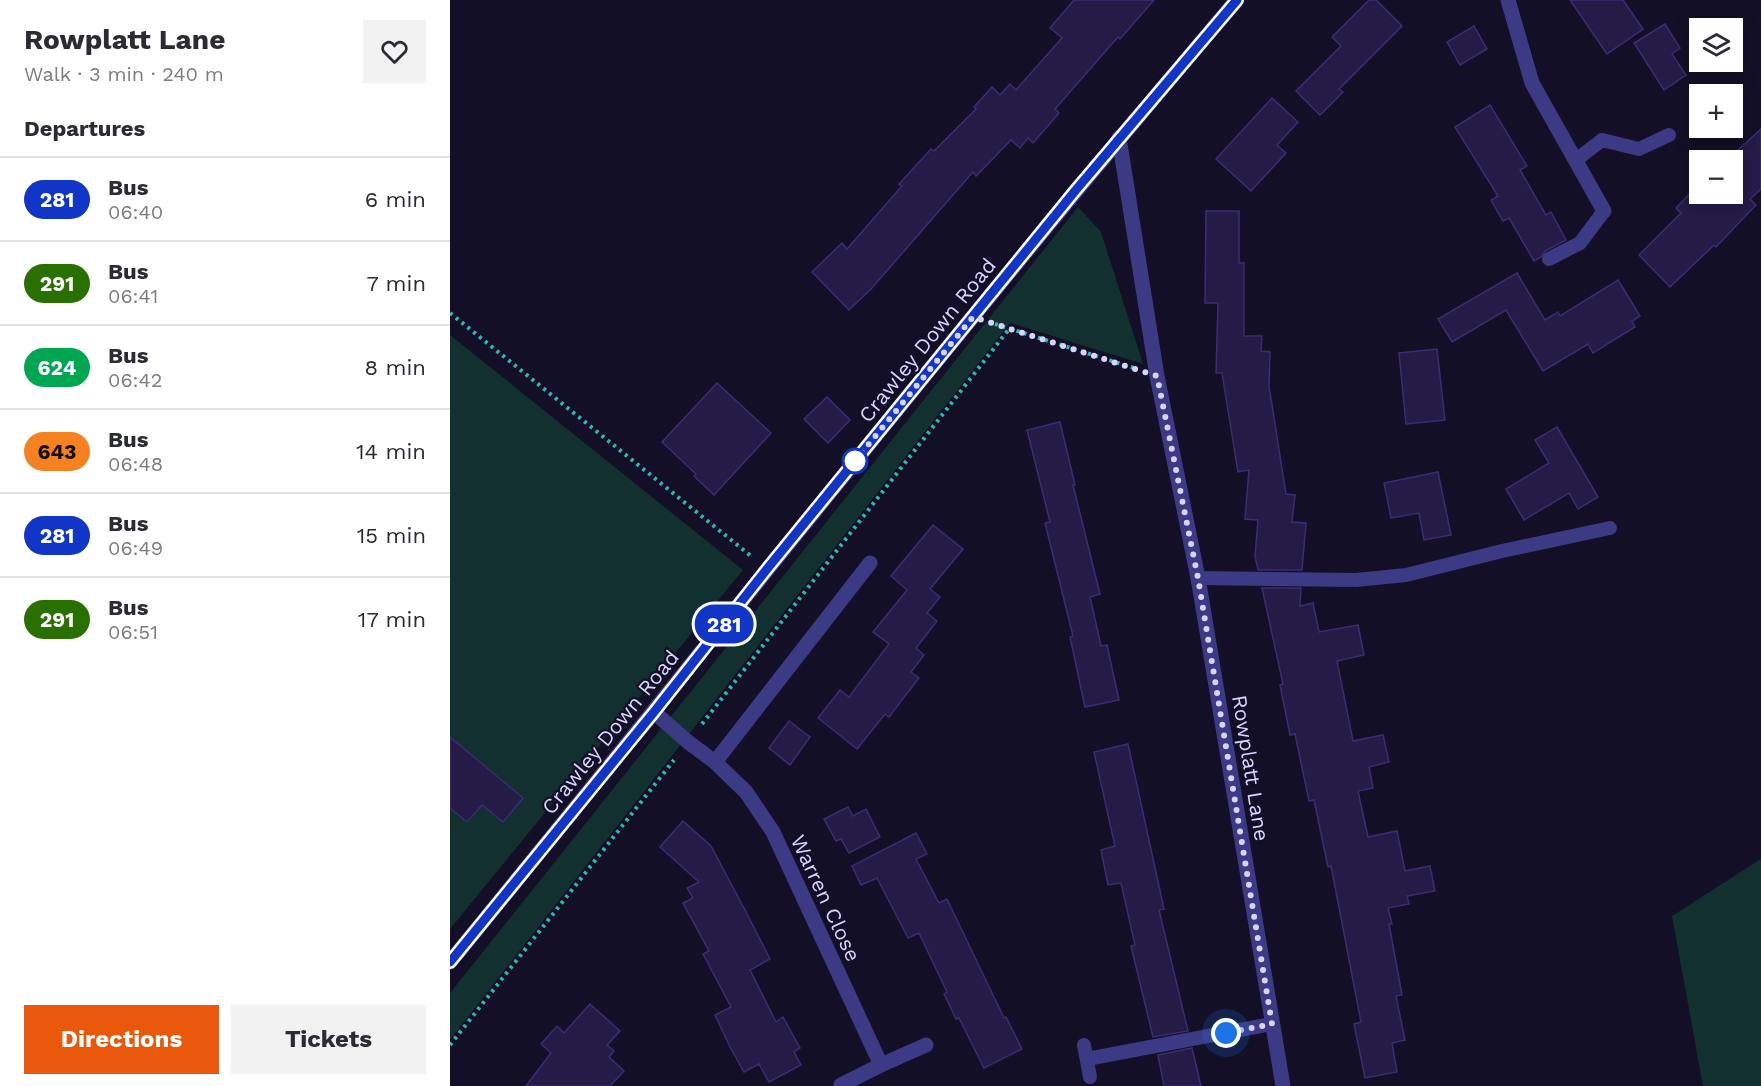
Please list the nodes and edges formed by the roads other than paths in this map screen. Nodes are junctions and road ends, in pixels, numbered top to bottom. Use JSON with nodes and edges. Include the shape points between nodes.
{"nodes":[{"id":1,"x":1237,"y":0,"type":"edge"},
{"id":2,"x":1508,"y":0,"type":"edge"},
{"id":3,"x":1669,"y":135,"type":"dead end"},
{"id":4,"x":1119,"y":138,"type":"junction"},
{"id":5,"x":1575,"y":160,"type":"junction"},
{"id":6,"x":1604,"y":211,"type":"joint"},
{"id":7,"x":1550,"y":259,"type":"dead end"},
{"id":8,"x":1610,"y":528,"type":"dead end"},
{"id":9,"x":870,"y":563,"type":"dead end"},
{"id":10,"x":1198,"y":578,"type":"junction"},
{"id":11,"x":654,"y":712,"type":"junction"},
{"id":12,"x":715,"y":762,"type":"junction"},
{"id":13,"x":450,"y":962,"type":"edge"},
{"id":14,"x":1272,"y":1024,"type":"junction"},
{"id":15,"x":926,"y":1045,"type":"dead end"},
{"id":16,"x":1084,"y":1045,"type":"dead end"},
{"id":17,"x":1087,"y":1059,"type":"junction"},
{"id":18,"x":881,"y":1065,"type":"junction"},
{"id":19,"x":1090,"y":1077,"type":"dead end"},
{"id":20,"x":841,"y":1085,"type":"edge"},
{"id":21,"x":1282,"y":1086,"type":"edge"}],
"edges":[{"from":1,"to":4,"type":"street","name":"Crawley Down Road"},
{"from":2,"to":5,"type":"street","via":[[1532,83]]},
{"from":3,"to":5,"type":"lane","via":[[1639,149],[1602,140]]},
{"from":4,"to":10,"type":"street","name":"Rowplatt Lane","via":[[1157,376]]},
{"from":4,"to":11,"type":"street","name":"Crawley Down Road"},
{"from":5,"to":6,"type":"street"},
{"from":6,"to":7,"type":"lane","via":[[1580,243]]},
{"from":8,"to":10,"type":"lane","via":[[1406,575],[1356,580]]},
{"from":9,"to":12,"type":"street"},
{"from":10,"to":14,"type":"street","name":"Rowplatt Lane"},
{"from":11,"to":12,"type":"street","name":"Warren Close"},
{"from":11,"to":13,"type":"street","name":"Crawley Down Road"},
{"from":12,"to":18,"type":"street","name":"Warren Close","via":[[746,792],[773,832]]},
{"from":14,"to":17,"type":"lane"},
{"from":14,"to":21,"type":"street","name":"Rowplatt Lane"},
{"from":15,"to":18,"type":"street"},
{"from":16,"to":17,"type":"lane"},
{"from":17,"to":19,"type":"lane"},
{"from":18,"to":20,"type":"street"}]}
